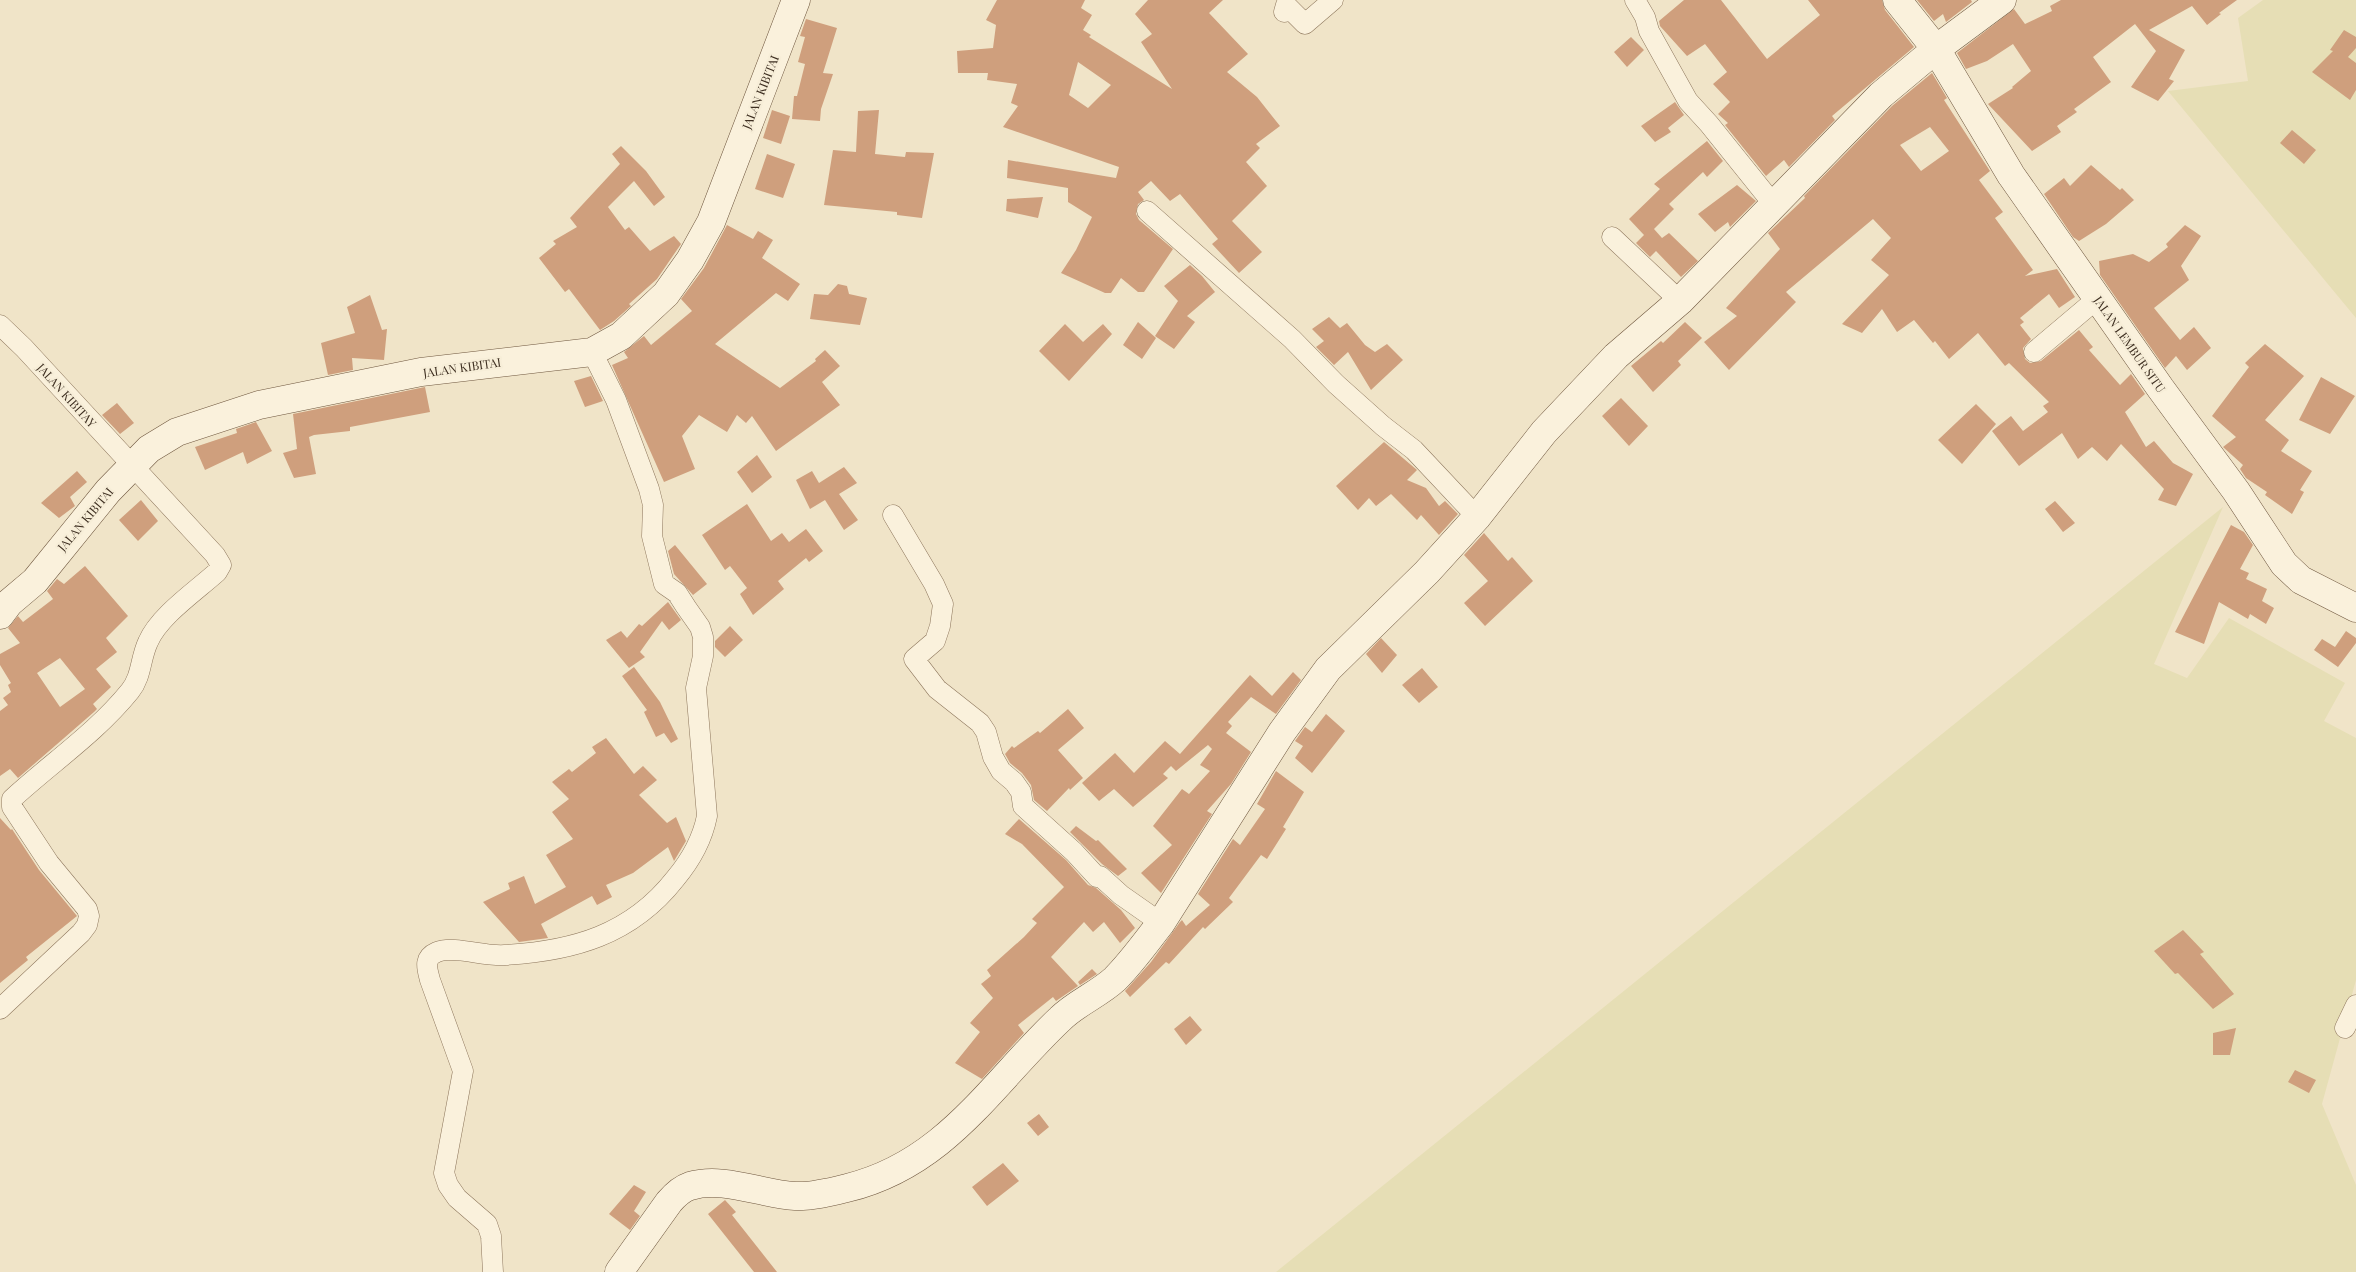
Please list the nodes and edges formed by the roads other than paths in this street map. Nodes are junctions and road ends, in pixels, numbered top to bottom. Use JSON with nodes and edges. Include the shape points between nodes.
{"nodes":[{"id":1,"x":796,"y":0,"type":"edge"},
{"id":2,"x":1333,"y":0,"type":"edge"},
{"id":3,"x":1635,"y":0,"type":"edge"},
{"id":4,"x":1897,"y":0,"type":"edge"},
{"id":5,"x":2002,"y":0,"type":"edge"},
{"id":6,"x":1284,"y":12,"type":"dead end"},
{"id":7,"x":1936,"y":49,"type":"junction"},
{"id":8,"x":1774,"y":204,"type":"junction"},
{"id":9,"x":1147,"y":212,"type":"dead end"},
{"id":10,"x":1612,"y":237,"type":"dead end"},
{"id":11,"x":2098,"y":298,"type":"junction"},
{"id":12,"x":1680,"y":301,"type":"junction"},
{"id":13,"x":0,"y":326,"type":"edge"},
{"id":14,"x":592,"y":352,"type":"junction"},
{"id":15,"x":2034,"y":352,"type":"dead end"},
{"id":16,"x":132,"y":467,"type":"junction"},
{"id":17,"x":893,"y":515,"type":"dead end"},
{"id":18,"x":1477,"y":517,"type":"junction"},
{"id":19,"x":2356,"y":608,"type":"edge"},
{"id":20,"x":0,"y":615,"type":"edge"},
{"id":21,"x":1161,"y":924,"type":"junction"},
{"id":22,"x":2356,"y":1005,"type":"edge"},
{"id":23,"x":0,"y":1009,"type":"edge"},
{"id":24,"x":2345,"y":1028,"type":"dead end"},
{"id":25,"x":493,"y":1272,"type":"edge"},
{"id":26,"x":619,"y":1272,"type":"edge"}],
"edges":[{"from":1,"to":14,"type":"street","name":"JALAN KIBITAI","via":[[711,222],[690,260],[666,294],[635,325]]},
{"from":2,"to":6,"type":"street","via":[[1305,24],[1286,5]]},
{"from":3,"to":8,"type":"street","via":[[1688,101]]},
{"from":4,"to":7,"type":"street"},
{"from":5,"to":7,"type":"street"},
{"from":7,"to":8,"type":"street","via":[[1881,95]]},
{"from":7,"to":11,"type":"street","name":"JALAN LEMBUR SITU","via":[[2011,176]]},
{"from":8,"to":12,"type":"street"},
{"from":9,"to":18,"type":"street","via":[[1292,339],[1383,426],[1414,450]]},
{"from":10,"to":12,"type":"street"},
{"from":11,"to":15,"type":"street"},
{"from":11,"to":19,"type":"street","name":"JALAN LEMBUR SITU","via":[[2284,564],[2301,580]]},
{"from":12,"to":18,"type":"street","via":[[1610,363],[1544,432]]},
{"from":13,"to":16,"type":"street","name":"JALAN KIBITAY"},
{"from":14,"to":16,"type":"street","name":"JALAN KIBITAI","via":[[421,372],[259,405],[177,432],[149,449]]},
{"from":14,"to":25,"type":"street","via":[[616,400],[649,488],[653,505],[652,536],[664,584],[677,593],[700,627],[703,637],[703,656],[696,688],[707,816],[703,833],[688,864],[655,902],[624,926],[564,947],[505,956],[443,950],[427,960],[430,980],[463,1071],[444,1172],[448,1186],[457,1198],[487,1224]]},
{"from":16,"to":20,"type":"street","name":"JALAN KIBITAI","via":[[82,521],[35,580]]},
{"from":16,"to":23,"type":"street","name":"JALAN KIBITAY","via":[[215,555],[220,568],[159,624],[148,642],[139,677],[130,691],[72,750],[12,799],[12,808],[40,850],[90,916],[81,933]]},
{"from":17,"to":21,"type":"street","via":[[943,604],[935,642],[914,659],[917,665],[937,690],[980,723],[986,732],[992,757],[1021,792],[1023,806],[1074,852],[1096,877],[1100,876]]},
{"from":18,"to":21,"type":"street","via":[[1427,572],[1328,670],[1282,732]]},
{"from":21,"to":26,"type":"street","via":[[1114,980],[1061,1018],[972,1113],[917,1159],[875,1179],[817,1194],[797,1196],[726,1185],[691,1186],[669,1202]]},
{"from":22,"to":24,"type":"street"}]}
